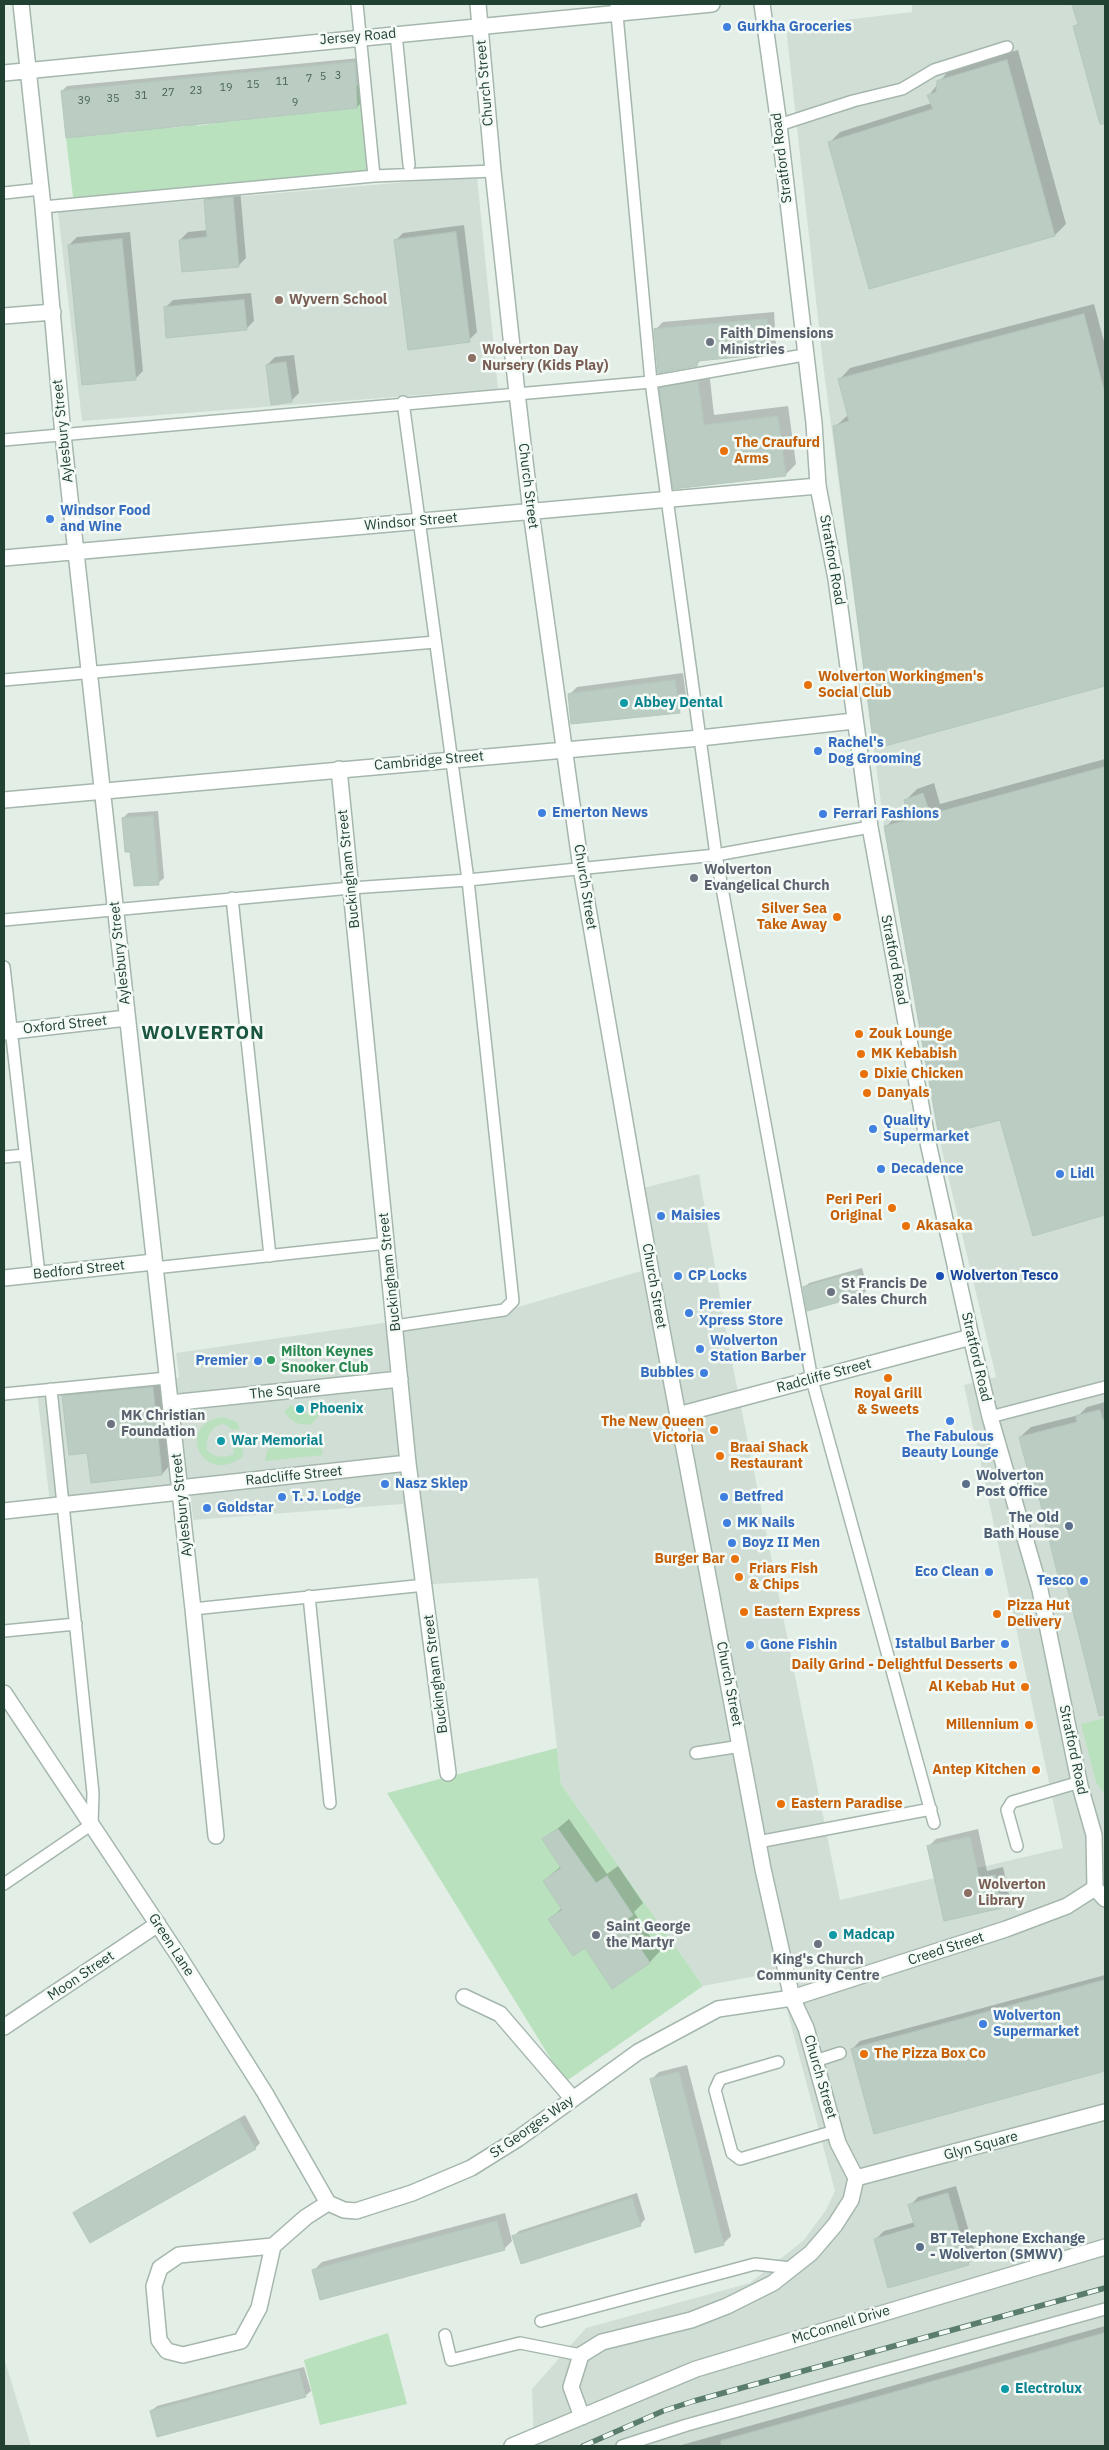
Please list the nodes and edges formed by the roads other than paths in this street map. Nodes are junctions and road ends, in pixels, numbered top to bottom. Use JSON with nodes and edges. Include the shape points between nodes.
{"nodes":[{"id":1,"x":21,"y":4,"type":"edge"},
{"id":2,"x":357,"y":4,"type":"edge"},
{"id":3,"x":478,"y":4,"type":"edge"},
{"id":4,"x":712,"y":4,"type":"edge"},
{"id":5,"x":762,"y":4,"type":"edge"},
{"id":6,"x":616,"y":8,"type":"edge"},
{"id":7,"x":480,"y":26,"type":"junction"},
{"id":8,"x":396,"y":34,"type":"junction"},
{"id":9,"x":360,"y":37,"type":"junction"},
{"id":10,"x":1007,"y":47,"type":"dead end"},
{"id":11,"x":28,"y":70,"type":"junction"},
{"id":12,"x":4,"y":73,"type":"edge"},
{"id":13,"x":779,"y":125,"type":"junction"},
{"id":14,"x":409,"y":166,"type":"dead end"},
{"id":15,"x":493,"y":171,"type":"junction"},
{"id":16,"x":374,"y":176,"type":"junction"},
{"id":17,"x":41,"y":189,"type":"junction"},
{"id":18,"x":4,"y":193,"type":"edge"},
{"id":19,"x":43,"y":207,"type":"junction"},
{"id":20,"x":53,"y":312,"type":"junction"},
{"id":21,"x":4,"y":316,"type":"edge"},
{"id":22,"x":804,"y":354,"type":"junction"},
{"id":23,"x":651,"y":382,"type":"junction"},
{"id":24,"x":517,"y":393,"type":"junction"},
{"id":25,"x":403,"y":402,"type":"junction"},
{"id":26,"x":63,"y":435,"type":"junction"},
{"id":27,"x":4,"y":440,"type":"edge"},
{"id":28,"x":818,"y":486,"type":"junction"},
{"id":29,"x":668,"y":500,"type":"junction"},
{"id":30,"x":531,"y":512,"type":"junction"},
{"id":31,"x":418,"y":521,"type":"junction"},
{"id":32,"x":76,"y":551,"type":"junction"},
{"id":33,"x":4,"y":558,"type":"edge"},
{"id":34,"x":435,"y":642,"type":"junction"},
{"id":35,"x":90,"y":672,"type":"junction"},
{"id":36,"x":4,"y":680,"type":"edge"},
{"id":37,"x":854,"y":721,"type":"junction"},
{"id":38,"x":700,"y":738,"type":"junction"},
{"id":39,"x":564,"y":749,"type":"junction"},
{"id":40,"x":451,"y":760,"type":"junction"},
{"id":41,"x":339,"y":769,"type":"junction"},
{"id":42,"x":103,"y":790,"type":"junction"},
{"id":43,"x":4,"y":800,"type":"edge"},
{"id":44,"x":870,"y":827,"type":"junction"},
{"id":45,"x":716,"y":855,"type":"junction"},
{"id":46,"x":581,"y":868,"type":"junction"},
{"id":47,"x":468,"y":880,"type":"junction"},
{"id":48,"x":351,"y":888,"type":"junction"},
{"id":49,"x":232,"y":898,"type":"junction"},
{"id":50,"x":116,"y":909,"type":"junction"},
{"id":51,"x":4,"y":920,"type":"edge"},
{"id":52,"x":4,"y":966,"type":"edge"},
{"id":53,"x":127,"y":1018,"type":"junction"},
{"id":54,"x":8,"y":1032,"type":"edge"},
{"id":55,"x":25,"y":1155,"type":"junction"},
{"id":56,"x":4,"y":1157,"type":"edge"},
{"id":57,"x":387,"y":1243,"type":"junction"},
{"id":58,"x":270,"y":1256,"type":"junction"},
{"id":59,"x":154,"y":1265,"type":"junction"},
{"id":60,"x":39,"y":1274,"type":"junction"},
{"id":61,"x":4,"y":1278,"type":"edge"},
{"id":62,"x":395,"y":1326,"type":"junction"},
{"id":63,"x":971,"y":1337,"type":"junction"},
{"id":64,"x":167,"y":1378,"type":"junction"},
{"id":65,"x":400,"y":1379,"type":"junction"},
{"id":66,"x":812,"y":1380,"type":"junction"},
{"id":67,"x":1105,"y":1386,"type":"edge"},
{"id":68,"x":51,"y":1389,"type":"junction"},
{"id":69,"x":4,"y":1394,"type":"edge"},
{"id":70,"x":170,"y":1403,"type":"junction"},
{"id":71,"x":678,"y":1415,"type":"junction"},
{"id":72,"x":990,"y":1417,"type":"junction"},
{"id":73,"x":408,"y":1464,"type":"junction"},
{"id":74,"x":180,"y":1490,"type":"junction"},
{"id":75,"x":63,"y":1505,"type":"junction"},
{"id":76,"x":4,"y":1511,"type":"edge"},
{"id":77,"x":425,"y":1585,"type":"junction"},
{"id":78,"x":309,"y":1596,"type":"junction"},
{"id":79,"x":193,"y":1609,"type":"junction"},
{"id":80,"x":76,"y":1624,"type":"junction"},
{"id":81,"x":4,"y":1631,"type":"edge"},
{"id":82,"x":4,"y":1693,"type":"edge"},
{"id":83,"x":741,"y":1746,"type":"junction"},
{"id":84,"x":696,"y":1753,"type":"dead end"},
{"id":85,"x":448,"y":1773,"type":"dead end"},
{"id":86,"x":1080,"y":1782,"type":"junction"},
{"id":87,"x":330,"y":1803,"type":"dead end"},
{"id":88,"x":931,"y":1809,"type":"junction"},
{"id":89,"x":934,"y":1823,"type":"dead end"},
{"id":90,"x":92,"y":1824,"type":"junction"},
{"id":91,"x":1100,"y":1834,"type":"edge"},
{"id":92,"x":216,"y":1836,"type":"dead end"},
{"id":93,"x":758,"y":1842,"type":"junction"},
{"id":94,"x":1016,"y":1846,"type":"dead end"},
{"id":95,"x":4,"y":1884,"type":"edge"},
{"id":96,"x":1100,"y":1894,"type":"edge"},
{"id":97,"x":158,"y":1924,"type":"junction"},
{"id":98,"x":464,"y":1997,"type":"dead end"},
{"id":99,"x":792,"y":1998,"type":"junction"},
{"id":100,"x":4,"y":2027,"type":"edge"},
{"id":101,"x":840,"y":2053,"type":"dead end"},
{"id":102,"x":815,"y":2061,"type":"junction"},
{"id":103,"x":778,"y":2062,"type":"dead end"},
{"id":104,"x":572,"y":2099,"type":"junction"},
{"id":105,"x":1105,"y":2112,"type":"edge"},
{"id":106,"x":835,"y":2130,"type":"junction"},
{"id":107,"x":856,"y":2178,"type":"junction"},
{"id":108,"x":328,"y":2203,"type":"junction"},
{"id":109,"x":273,"y":2246,"type":"junction"},
{"id":110,"x":1105,"y":2248,"type":"edge"},
{"id":111,"x":791,"y":2268,"type":"junction"},
{"id":112,"x":1105,"y":2309,"type":"edge"},
{"id":113,"x":541,"y":2321,"type":"dead end"},
{"id":114,"x":445,"y":2335,"type":"dead end"},
{"id":115,"x":581,"y":2355,"type":"junction"},
{"id":116,"x":582,"y":2417,"type":"junction"},
{"id":117,"x":512,"y":2446,"type":"edge"},
{"id":118,"x":622,"y":2446,"type":"edge"}],
"edges":[{"from":1,"to":11,"type":"street","name":"Aylesbury Street"},
{"from":2,"to":9,"type":"lane"},
{"from":3,"to":7,"type":"street","name":"Church Street"},
{"from":4,"to":6,"type":"street","name":"Jersey Road"},
{"from":5,"to":13,"type":"street","name":"Stratford Road"},
{"from":6,"to":7,"type":"street","name":"Jersey Road"},
{"from":6,"to":23,"type":"lane"},
{"from":7,"to":8,"type":"street","name":"Jersey Road"},
{"from":7,"to":15,"type":"street","name":"Church Street"},
{"from":8,"to":9,"type":"street","name":"Jersey Road"},
{"from":8,"to":14,"type":"lane"},
{"from":9,"to":11,"type":"street","name":"Jersey Road"},
{"from":9,"to":16,"type":"lane"},
{"from":10,"to":13,"type":"lane","via":[[934,70],[902,89]]},
{"from":11,"to":12,"type":"street","name":"Jersey Road"},
{"from":11,"to":17,"type":"street","name":"Aylesbury Street"},
{"from":13,"to":22,"type":"street","name":"Stratford Road"},
{"from":15,"to":16,"type":"lane"},
{"from":15,"to":24,"type":"street","name":"Church Street"},
{"from":16,"to":19,"type":"lane"},
{"from":17,"to":18,"type":"lane"},
{"from":17,"to":19,"type":"street","name":"Aylesbury Street"},
{"from":19,"to":20,"type":"street","name":"Aylesbury Street"},
{"from":20,"to":21,"type":"street"},
{"from":20,"to":26,"type":"street","name":"Aylesbury Street"},
{"from":22,"to":23,"type":"lane"},
{"from":22,"to":28,"type":"street","name":"Stratford Road","via":[[814,423]]},
{"from":23,"to":24,"type":"lane"},
{"from":23,"to":29,"type":"lane"},
{"from":24,"to":25,"type":"lane"},
{"from":24,"to":30,"type":"street","name":"Church Street"},
{"from":25,"to":26,"type":"lane"},
{"from":25,"to":31,"type":"lane"},
{"from":26,"to":27,"type":"lane"},
{"from":26,"to":32,"type":"street","name":"Aylesbury Street"},
{"from":28,"to":29,"type":"street","name":"Windsor Street"},
{"from":28,"to":37,"type":"street","name":"Stratford Road","via":[[836,579]]},
{"from":29,"to":30,"type":"street","name":"Windsor Street"},
{"from":29,"to":38,"type":"lane"},
{"from":30,"to":31,"type":"street","name":"Windsor Street"},
{"from":30,"to":39,"type":"street","name":"Church Street"},
{"from":31,"to":32,"type":"street","name":"Windsor Street"},
{"from":31,"to":34,"type":"lane"},
{"from":32,"to":33,"type":"street","name":"Windsor Street"},
{"from":32,"to":35,"type":"street","name":"Aylesbury Street"},
{"from":34,"to":35,"type":"lane"},
{"from":34,"to":40,"type":"lane"},
{"from":35,"to":36,"type":"lane"},
{"from":35,"to":42,"type":"street","name":"Aylesbury Street"},
{"from":37,"to":38,"type":"street","name":"Cambridge Street"},
{"from":37,"to":44,"type":"street","name":"Stratford Road"},
{"from":38,"to":39,"type":"street","name":"Cambridge Street"},
{"from":38,"to":45,"type":"lane"},
{"from":39,"to":40,"type":"street","name":"Cambridge Street"},
{"from":39,"to":46,"type":"street","name":"Church Street"},
{"from":40,"to":41,"type":"street","name":"Cambridge Street"},
{"from":40,"to":47,"type":"lane"},
{"from":41,"to":42,"type":"street","name":"Cambridge Street"},
{"from":41,"to":48,"type":"street","name":"Buckingham Street"},
{"from":42,"to":43,"type":"street","name":"Cambridge Street"},
{"from":42,"to":50,"type":"street","name":"Aylesbury Street"},
{"from":44,"to":45,"type":"lane"},
{"from":44,"to":63,"type":"street","name":"Stratford Road","via":[[927,1138]]},
{"from":45,"to":46,"type":"lane"},
{"from":45,"to":66,"type":"lane"},
{"from":46,"to":47,"type":"lane"},
{"from":46,"to":71,"type":"street","name":"Church Street"},
{"from":47,"to":48,"type":"lane"},
{"from":47,"to":62,"type":"lane","via":[[513,1301],[504,1310]]},
{"from":48,"to":49,"type":"lane"},
{"from":48,"to":57,"type":"street","name":"Buckingham Street"},
{"from":49,"to":50,"type":"lane"},
{"from":49,"to":58,"type":"lane"},
{"from":50,"to":51,"type":"lane"},
{"from":50,"to":53,"type":"street","name":"Aylesbury Street"},
{"from":52,"to":54,"type":"lane"},
{"from":53,"to":54,"type":"street","name":"Oxford Street"},
{"from":53,"to":59,"type":"street","name":"Aylesbury Street"},
{"from":54,"to":55,"type":"lane"},
{"from":55,"to":56,"type":"lane"},
{"from":55,"to":60,"type":"lane"},
{"from":57,"to":58,"type":"lane"},
{"from":57,"to":62,"type":"street","name":"Buckingham Street"},
{"from":58,"to":59,"type":"lane"},
{"from":59,"to":60,"type":"street","name":"Bedford Street"},
{"from":59,"to":64,"type":"street","name":"Aylesbury Street"},
{"from":60,"to":61,"type":"street","name":"Bedford Street"},
{"from":62,"to":65,"type":"street","name":"Buckingham Street"},
{"from":63,"to":66,"type":"street","name":"Radcliffe Street"},
{"from":63,"to":72,"type":"street","name":"Stratford Road"},
{"from":64,"to":68,"type":"lane"},
{"from":64,"to":70,"type":"street","name":"Aylesbury Street"},
{"from":65,"to":70,"type":"street","name":"The Square"},
{"from":65,"to":73,"type":"street","name":"Buckingham Street"},
{"from":66,"to":71,"type":"street","name":"Radcliffe Street"},
{"from":66,"to":88,"type":"lane"},
{"from":67,"to":72,"type":"lane"},
{"from":68,"to":69,"type":"lane"},
{"from":68,"to":75,"type":"lane"},
{"from":70,"to":74,"type":"street","name":"Aylesbury Street"},
{"from":71,"to":83,"type":"street","name":"Church Street"},
{"from":72,"to":86,"type":"street","name":"Stratford Road","via":[[1040,1590]]},
{"from":73,"to":74,"type":"street","name":"Radcliffe Street"},
{"from":73,"to":77,"type":"street","name":"Buckingham Street"},
{"from":74,"to":75,"type":"street","name":"Radcliffe Street"},
{"from":74,"to":79,"type":"street","name":"Aylesbury Street"},
{"from":75,"to":76,"type":"street","name":"Radcliffe Street"},
{"from":75,"to":80,"type":"lane"},
{"from":77,"to":78,"type":"lane"},
{"from":77,"to":85,"type":"street","name":"Buckingham Street"},
{"from":78,"to":79,"type":"lane"},
{"from":78,"to":87,"type":"lane"},
{"from":79,"to":92,"type":"street","name":"Aylesbury Street"},
{"from":80,"to":81,"type":"lane"},
{"from":80,"to":90,"type":"lane","via":[[93,1793]]},
{"from":82,"to":90,"type":"street","name":"Green Lane"},
{"from":83,"to":84,"type":"lane"},
{"from":83,"to":93,"type":"street","name":"Church Street"},
{"from":86,"to":91,"type":"street","name":"Stratford Road"},
{"from":86,"to":94,"type":"lane","via":[[1012,1802],[1007,1810]]},
{"from":88,"to":89,"type":"lane"},
{"from":88,"to":93,"type":"lane"},
{"from":90,"to":95,"type":"lane"},
{"from":90,"to":97,"type":"street","name":"Green Lane"},
{"from":91,"to":96,"type":"street","name":"Stratford Road"},
{"from":93,"to":99,"type":"street","name":"Church Street"},
{"from":96,"to":99,"type":"street","name":"Creed Street","via":[[1006,1930]]},
{"from":97,"to":100,"type":"street","name":"Moon Street"},
{"from":97,"to":108,"type":"street","name":"Green Lane","via":[[265,2093]]},
{"from":98,"to":104,"type":"street","via":[[500,2014]]},
{"from":99,"to":102,"type":"street","name":"Church Street","via":[[806,2028]]},
{"from":99,"to":104,"type":"street","name":"St Georges Way","via":[[718,2009],[638,2052]]},
{"from":101,"to":102,"type":"lane"},
{"from":102,"to":106,"type":"street","name":"Church Street"},
{"from":103,"to":106,"type":"lane","via":[[720,2079],[716,2083],[715,2090],[732,2153],[740,2159]]},
{"from":104,"to":108,"type":"street","name":"St Georges Way","via":[[471,2168],[420,2190],[356,2211]]},
{"from":105,"to":107,"type":"street","name":"Glyn Square"},
{"from":106,"to":107,"type":"street","name":"Church Street"},
{"from":107,"to":111,"type":"street","via":[[851,2200],[835,2225],[811,2253]]},
{"from":108,"to":109,"type":"street","via":[[306,2217]]},
{"from":109,"to":109,"type":"street","via":[[179,2255],[160,2268],[154,2286],[159,2340],[167,2351],[183,2355],[241,2341],[259,2308]]},
{"from":110,"to":116,"type":"street","name":"McConnell Drive","via":[[696,2369]]},
{"from":111,"to":113,"type":"lane","via":[[755,2264]]},
{"from":111,"to":115,"type":"street","via":[[773,2282],[727,2306],[691,2320],[602,2342]]},
{"from":112,"to":118,"type":"lane"},
{"from":114,"to":115,"type":"lane","via":[[451,2360],[520,2343]]},
{"from":115,"to":116,"type":"street","via":[[571,2387]]},
{"from":116,"to":117,"type":"street","name":"McConnell Drive"}]}
